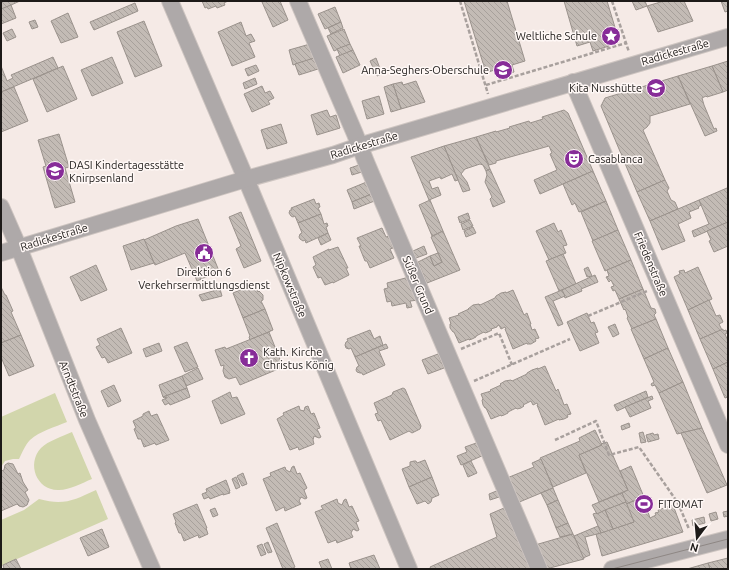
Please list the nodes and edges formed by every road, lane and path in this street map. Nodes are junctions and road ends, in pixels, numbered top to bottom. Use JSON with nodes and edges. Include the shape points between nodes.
{"nodes":[{"id":1,"x":170,"y":1,"type":"edge"},
{"id":2,"x":298,"y":1,"type":"edge"},
{"id":3,"x":460,"y":1,"type":"edge"},
{"id":4,"x":612,"y":1,"type":"edge"},
{"id":5,"x":728,"y":37,"type":"edge"},
{"id":6,"x":626,"y":43,"type":"junction"},
{"id":7,"x":627,"y":49,"type":"dead end"},
{"id":8,"x":507,"y":74,"type":"dead end"},
{"id":9,"x":508,"y":79,"type":"junction"},
{"id":10,"x":574,"y":82,"type":"junction"},
{"id":11,"x":486,"y":86,"type":"junction"},
{"id":12,"x":487,"y":91,"type":"dead end"},
{"id":13,"x":359,"y":146,"type":"junction"},
{"id":14,"x":246,"y":179,"type":"junction"},
{"id":15,"x":1,"y":207,"type":"edge"},
{"id":16,"x":18,"y":248,"type":"junction"},
{"id":17,"x":1,"y":253,"type":"edge"},
{"id":18,"x":649,"y":290,"type":"dead end"},
{"id":19,"x":588,"y":316,"type":"dead end"},
{"id":20,"x":570,"y":339,"type":"dead end"},
{"id":21,"x":448,"y":355,"type":"junction"},
{"id":22,"x":512,"y":365,"type":"junction"},
{"id":23,"x":461,"y":387,"type":"junction"},
{"id":24,"x":555,"y":440,"type":"dead end"},
{"id":25,"x":728,"y":446,"type":"edge"},
{"id":26,"x":689,"y":529,"type":"dead end"},
{"id":27,"x":728,"y":540,"type":"edge"},
{"id":28,"x":152,"y":569,"type":"edge"},
{"id":29,"x":408,"y":569,"type":"edge"},
{"id":30,"x":539,"y":569,"type":"edge"},
{"id":31,"x":612,"y":569,"type":"edge"}],
"edges":[{"from":1,"to":14,"type":"street","name":"Nipkowstraße"},
{"from":2,"to":13,"type":"street","name":"Süßer Grund"},
{"from":3,"to":11,"type":"path"},
{"from":4,"to":6,"type":"path"},
{"from":5,"to":10,"type":"street","name":"Radickestraße"},
{"from":6,"to":7,"type":"path"},
{"from":6,"to":9,"type":"path"},
{"from":8,"to":9,"type":"path"},
{"from":9,"to":11,"type":"path"},
{"from":10,"to":13,"type":"street","name":"Radickestraße"},
{"from":10,"to":25,"type":"street","name":"Friedenstraße"},
{"from":11,"to":12,"type":"path"},
{"from":13,"to":14,"type":"street","name":"Radickestraße"},
{"from":13,"to":21,"type":"street","name":"Süßer Grund"},
{"from":14,"to":16,"type":"street","name":"Radickestraße"},
{"from":14,"to":29,"type":"street","name":"Nipkowstraße"},
{"from":15,"to":16,"type":"street","name":"Arndtstraße"},
{"from":16,"to":17,"type":"street","name":"Radickestraße"},
{"from":16,"to":28,"type":"street","name":"Arndtstraße","via":[[87,420]]},
{"from":18,"to":19,"type":"path"},
{"from":20,"to":22,"type":"path"},
{"from":21,"to":22,"type":"path","via":[[499,333]]},
{"from":21,"to":23,"type":"street","name":"Süßer Grund"},
{"from":22,"to":23,"type":"path"},
{"from":23,"to":30,"type":"street","name":"Süßer Grund"},
{"from":24,"to":26,"type":"path","via":[[596,421],[609,455],[639,447],[678,503]]},
{"from":27,"to":31,"type":"street"}]}
